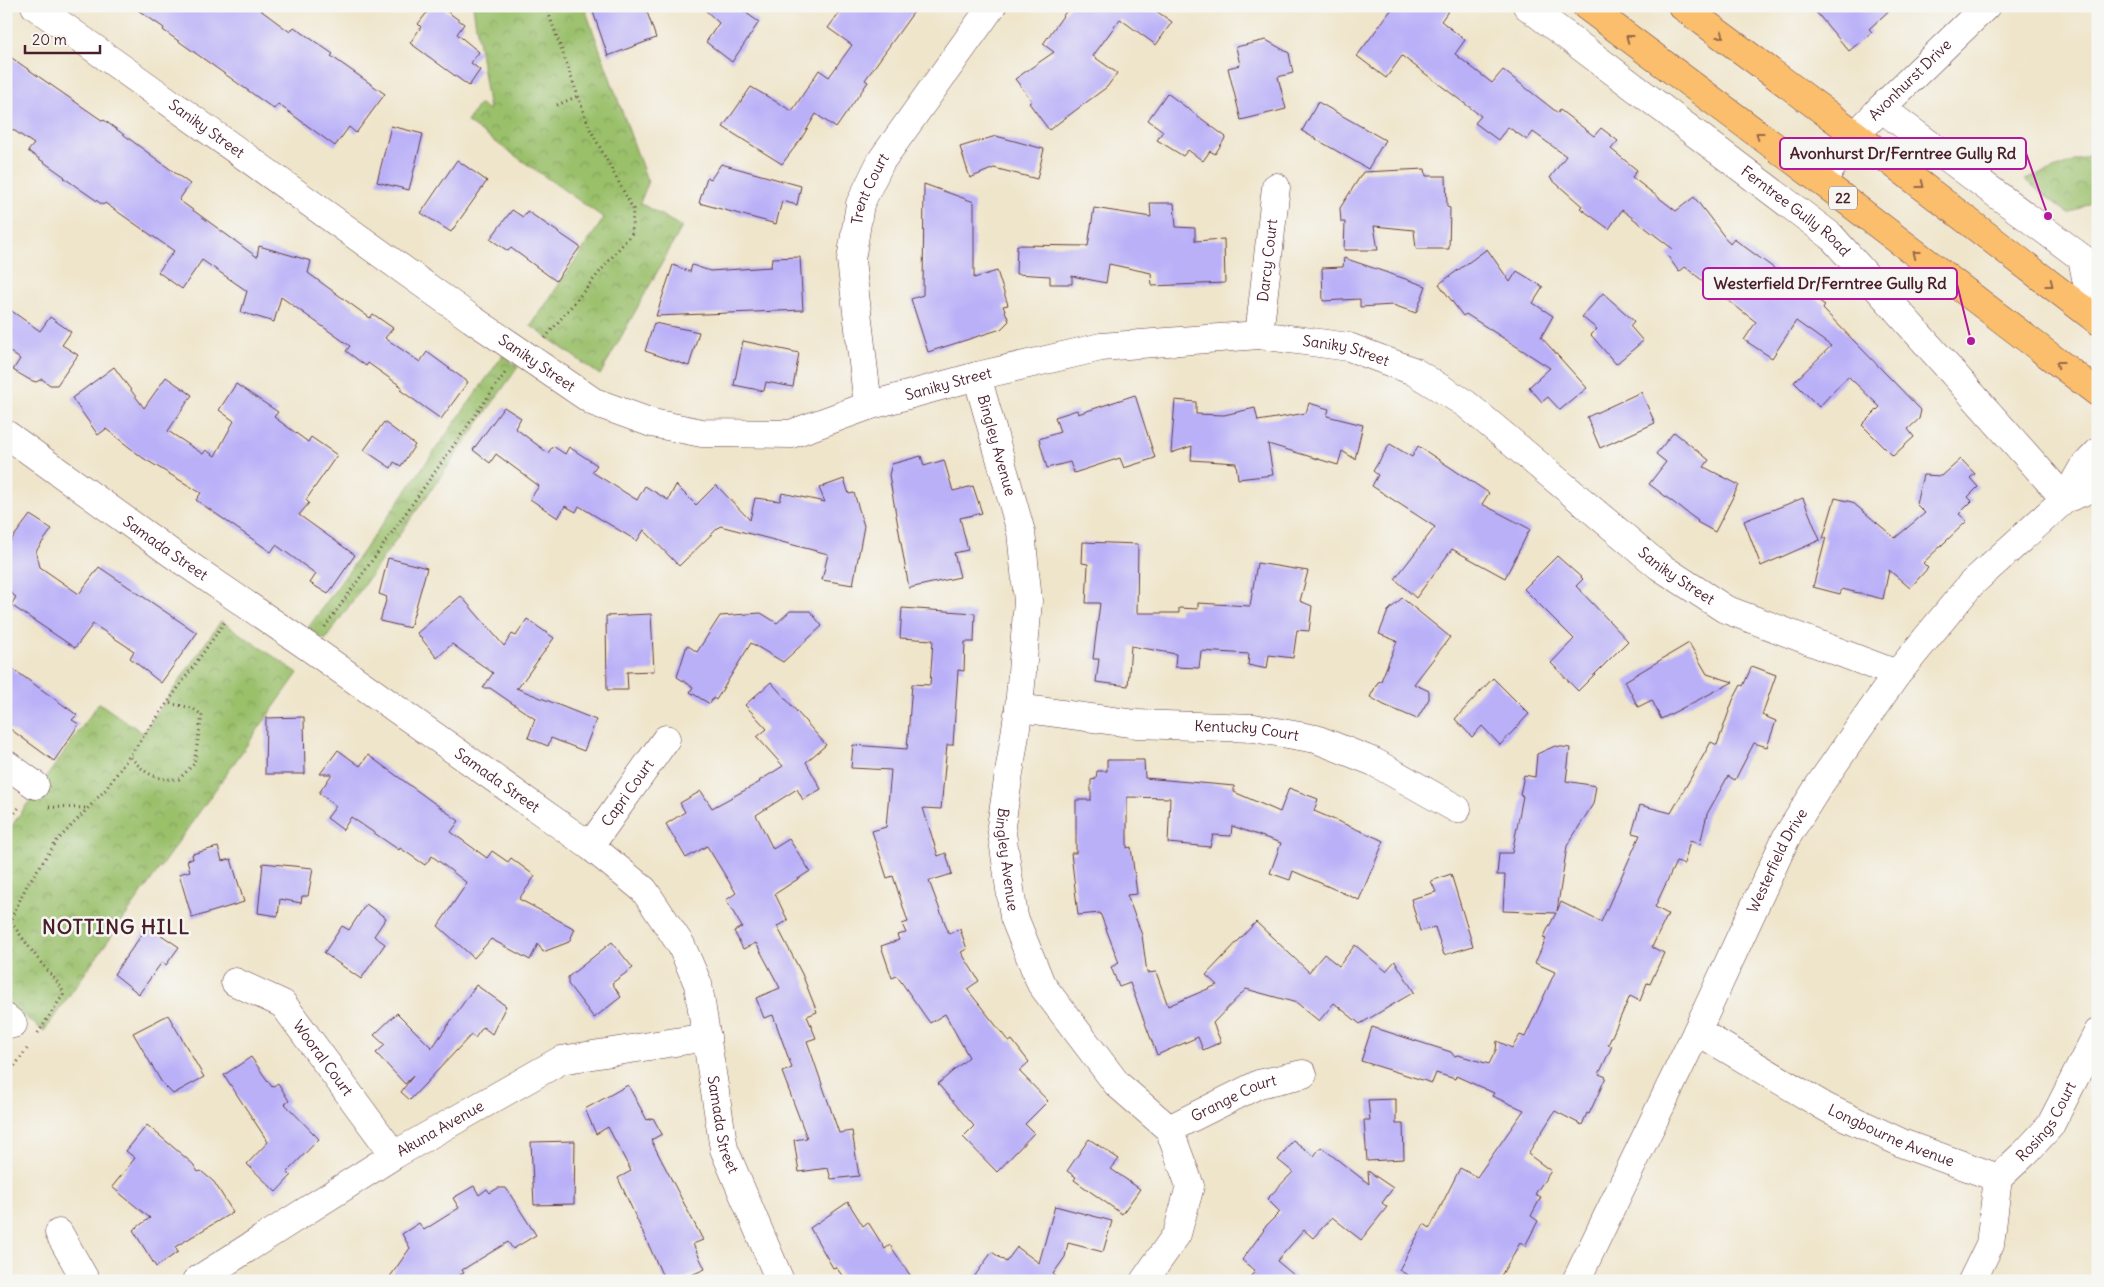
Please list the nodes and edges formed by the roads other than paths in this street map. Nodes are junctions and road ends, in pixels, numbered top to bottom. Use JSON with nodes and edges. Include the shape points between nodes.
{"nodes":[{"id":1,"x":35,"y":6,"type":"edge"},
{"id":2,"x":992,"y":6,"type":"edge"},
{"id":3,"x":1527,"y":6,"type":"edge"},
{"id":4,"x":1586,"y":6,"type":"edge"},
{"id":5,"x":1682,"y":6,"type":"edge"},
{"id":6,"x":1986,"y":6,"type":"edge"},
{"id":7,"x":1881,"y":108,"type":"junction"},
{"id":8,"x":1856,"y":135,"type":"junction"},
{"id":9,"x":1821,"y":181,"type":"junction"},
{"id":10,"x":1276,"y":187,"type":"dead end"},
{"id":11,"x":2090,"y":264,"type":"edge"},
{"id":12,"x":2096,"y":320,"type":"edge"},
{"id":13,"x":1259,"y":335,"type":"junction"},
{"id":14,"x":977,"y":376,"type":"junction"},
{"id":15,"x":2098,"y":394,"type":"edge"},
{"id":16,"x":868,"y":406,"type":"junction"},
{"id":17,"x":6,"y":434,"type":"edge"},
{"id":18,"x":2098,"y":452,"type":"edge"},
{"id":19,"x":2098,"y":486,"type":"edge"},
{"id":20,"x":2065,"y":499,"type":"junction"},
{"id":21,"x":1897,"y":674,"type":"junction"},
{"id":22,"x":1019,"y":708,"type":"junction"},
{"id":23,"x":666,"y":739,"type":"dead end"},
{"id":24,"x":6,"y":764,"type":"edge"},
{"id":25,"x":28,"y":795,"type":"road end"},
{"id":26,"x":1457,"y":809,"type":"dead end"},
{"id":27,"x":590,"y":846,"type":"junction"},
{"id":28,"x":235,"y":982,"type":"dead end"},
{"id":29,"x":1697,"y":1031,"type":"junction"},
{"id":30,"x":2098,"y":1032,"type":"edge"},
{"id":31,"x":707,"y":1037,"type":"junction"},
{"id":32,"x":1303,"y":1074,"type":"dead end"},
{"id":33,"x":1169,"y":1130,"type":"junction"},
{"id":34,"x":394,"y":1155,"type":"junction"},
{"id":35,"x":1998,"y":1178,"type":"junction"},
{"id":36,"x":59,"y":1233,"type":"dead end"},
{"id":37,"x":86,"y":1281,"type":"edge"},
{"id":38,"x":196,"y":1281,"type":"edge"},
{"id":39,"x":780,"y":1281,"type":"edge"},
{"id":40,"x":1144,"y":1281,"type":"edge"},
{"id":41,"x":1576,"y":1281,"type":"edge"},
{"id":42,"x":1972,"y":1281,"type":"edge"}],
"edges":[{"from":1,"to":16,"type":"street","name":"Saniky Street","via":[[464,313],[594,402],[652,423],[702,433],[791,434]]},
{"from":2,"to":16,"type":"street","name":"Trent Court","via":[[881,161],[860,204],[851,260]]},
{"from":3,"to":20,"type":"street","name":"Ferntree Gully Road","via":[[1831,236]]},
{"from":9,"to":4,"type":"main road","number":"22","one_way":true},
{"from":5,"to":8,"type":"main road","one_way":true},
{"from":6,"to":7,"type":"street","name":"Avonhurst Drive"},
{"from":7,"to":8,"type":"street","name":"Avonhurst Drive"},
{"from":7,"to":11,"type":"street"},
{"from":8,"to":9,"type":"street","name":"Avonhurst Drive"},
{"from":8,"to":12,"type":"main road","one_way":true},
{"from":15,"to":9,"type":"main road","number":"22","one_way":true},
{"from":10,"to":13,"type":"street","name":"Darcy Court"},
{"from":11,"to":12,"type":"street"},
{"from":13,"to":14,"type":"street","name":"Saniky Street","via":[[1101,347]]},
{"from":13,"to":21,"type":"street","name":"Saniky Street","via":[[1349,348],[1413,371],[1466,404],[1659,566],[1725,609]]},
{"from":14,"to":16,"type":"street","name":"Saniky Street"},
{"from":14,"to":22,"type":"street","name":"Bingley Avenue","via":[[1021,532],[1028,601]]},
{"from":17,"to":27,"type":"street","name":"Samada Street"},
{"from":18,"to":20,"type":"street","name":"Westerfield Drive","via":[[2082,469]]},
{"from":19,"to":20,"type":"street","name":"Westerfield Drive"},
{"from":20,"to":21,"type":"street","name":"Westerfield Drive","via":[[1971,584]]},
{"from":21,"to":29,"type":"street","name":"Westerfield Drive","via":[[1786,838]]},
{"from":22,"to":26,"type":"street","name":"Kentucky Court","via":[[1136,724],[1254,728],[1316,739],[1374,762]]},
{"from":22,"to":33,"type":"street","name":"Bingley Avenue","via":[[1001,826],[1014,917],[1041,984],[1117,1084]]},
{"from":23,"to":27,"type":"street","name":"Capri Court"},
{"from":24,"to":25,"type":"street"},
{"from":27,"to":31,"type":"street","name":"Samada Street","via":[[644,890],[681,945],[698,984]]},
{"from":28,"to":34,"type":"street","name":"Wooral Court","via":[[283,1004]]},
{"from":29,"to":35,"type":"street","name":"Longbourne Avenue","via":[[1827,1108],[1904,1144]]},
{"from":29,"to":41,"type":"street","name":"Westerfield Drive"},
{"from":30,"to":35,"type":"street","name":"Rosings Court","via":[[2050,1126]]},
{"from":31,"to":34,"type":"street","name":"Akuna Avenue","via":[[561,1060]]},
{"from":31,"to":39,"type":"street","name":"Samada Street","via":[[724,1149]]},
{"from":32,"to":33,"type":"street","name":"Grange Court","via":[[1259,1084]]},
{"from":33,"to":40,"type":"street","name":"Bingley Avenue","via":[[1190,1186],[1177,1234]]},
{"from":34,"to":38,"type":"street","name":"Akuna Avenue"},
{"from":35,"to":42,"type":"street","via":[[1990,1244]]},
{"from":36,"to":37,"type":"street"}]}
